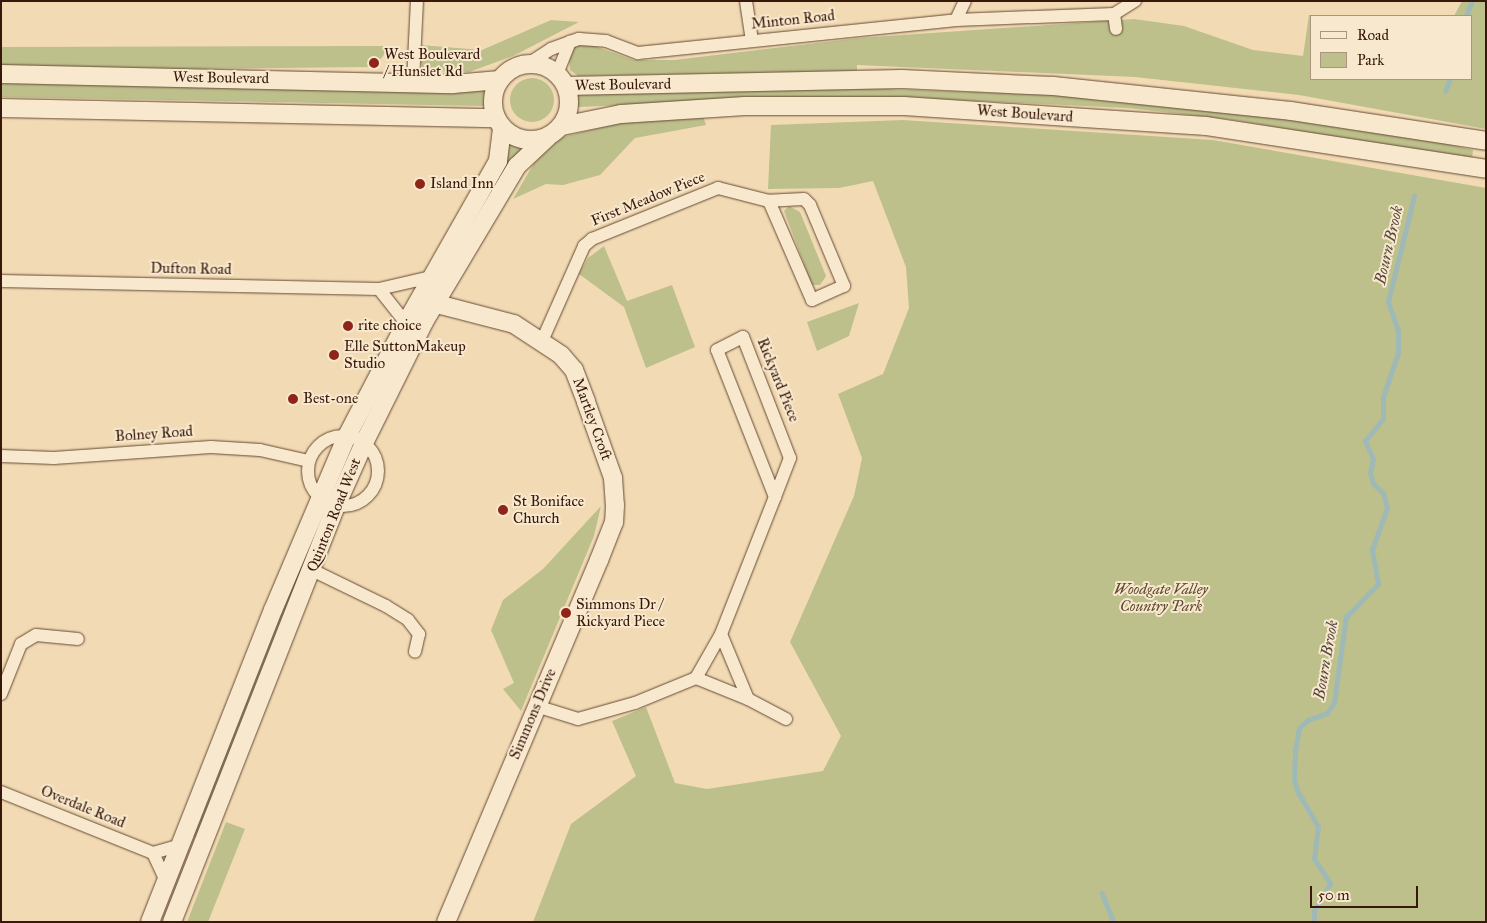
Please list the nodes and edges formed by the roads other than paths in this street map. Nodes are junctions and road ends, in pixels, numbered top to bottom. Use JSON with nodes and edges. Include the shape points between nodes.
{"nodes":[{"id":1,"x":417,"y":1,"type":"edge"},
{"id":2,"x":746,"y":1,"type":"edge"},
{"id":3,"x":966,"y":1,"type":"edge"},
{"id":4,"x":1135,"y":1,"type":"edge"},
{"id":5,"x":1114,"y":14,"type":"junction"},
{"id":6,"x":956,"y":20,"type":"junction"},
{"id":7,"x":1116,"y":30,"type":"dead end"},
{"id":8,"x":752,"y":41,"type":"junction"},
{"id":9,"x":570,"y":42,"type":"junction"},
{"id":10,"x":528,"y":64,"type":"junction"},
{"id":11,"x":1,"y":74,"type":"edge"},
{"id":12,"x":500,"y":80,"type":"junction"},
{"id":13,"x":561,"y":80,"type":"junction"},
{"id":14,"x":413,"y":82,"type":"junction"},
{"id":15,"x":1,"y":108,"type":"edge"},
{"id":16,"x":499,"y":122,"type":"junction"},
{"id":17,"x":555,"y":132,"type":"junction"},
{"id":18,"x":1486,"y":140,"type":"edge"},
{"id":19,"x":1486,"y":169,"type":"edge"},
{"id":20,"x":769,"y":201,"type":"junction"},
{"id":21,"x":431,"y":277,"type":"junction"},
{"id":22,"x":1,"y":281,"type":"edge"},
{"id":23,"x":379,"y":289,"type":"junction"},
{"id":24,"x":429,"y":299,"type":"junction"},
{"id":25,"x":406,"y":323,"type":"junction"},
{"id":26,"x":542,"y":341,"type":"junction"},
{"id":27,"x":347,"y":436,"type":"junction"},
{"id":28,"x":364,"y":442,"type":"junction"},
{"id":29,"x":1,"y":456,"type":"edge"},
{"id":30,"x":308,"y":461,"type":"junction"},
{"id":31,"x":775,"y":496,"type":"junction"},
{"id":32,"x":328,"y":502,"type":"junction"},
{"id":33,"x":615,"y":505,"type":"joint"},
{"id":34,"x":312,"y":570,"type":"junction"},
{"id":35,"x":721,"y":634,"type":"junction"},
{"id":36,"x":78,"y":639,"type":"dead end"},
{"id":37,"x":415,"y":652,"type":"dead end"},
{"id":38,"x":696,"y":678,"type":"junction"},
{"id":39,"x":1,"y":694,"type":"edge"},
{"id":40,"x":748,"y":699,"type":"junction"},
{"id":41,"x":536,"y":706,"type":"junction"},
{"id":42,"x":786,"y":719,"type":"dead end"},
{"id":43,"x":1,"y":792,"type":"edge"},
{"id":44,"x":181,"y":845,"type":"junction"},
{"id":45,"x":153,"y":852,"type":"junction"},
{"id":46,"x":200,"y":852,"type":"junction"},
{"id":47,"x":166,"y":881,"type":"junction"},
{"id":48,"x":186,"y":888,"type":"junction"},
{"id":49,"x":150,"y":922,"type":"edge"},
{"id":50,"x":172,"y":922,"type":"edge"},
{"id":51,"x":446,"y":922,"type":"edge"}],
"edges":[{"from":1,"to":14,"type":"street"},
{"from":2,"to":8,"type":"street"},
{"from":3,"to":6,"type":"street"},
{"from":4,"to":5,"type":"street","name":"Minton Road"},
{"from":5,"to":6,"type":"street","name":"Minton Road"},
{"from":5,"to":7,"type":"street"},
{"from":6,"to":8,"type":"street","name":"Minton Road"},
{"from":8,"to":9,"type":"street","name":"Minton Road","via":[[638,53],[606,41],[579,39]]},
{"from":9,"to":10,"type":"street","name":"Minton Road","via":[[551,49]]},
{"from":9,"to":13,"type":"street"},
{"from":10,"to":12,"type":"main road","via":[[514,68]]},
{"from":10,"to":13,"type":"main road","via":[[539,64]]},
{"from":11,"to":14,"type":"main road","name":"West Boulevard"},
{"from":12,"to":14,"type":"main road","name":"West Boulevard","via":[[453,84]]},
{"from":12,"to":16,"type":"main road","via":[[492,100]]},
{"from":13,"to":17,"type":"main road","via":[[569,107]]},
{"from":13,"to":18,"type":"main road","name":"West Boulevard","via":[[902,79],[1053,86],[1262,107]]},
{"from":15,"to":16,"type":"main road"},
{"from":16,"to":17,"type":"main road","via":[[516,138],[532,141]]},
{"from":16,"to":21,"type":"main road","name":"Quinton Road West","via":[[498,161]]},
{"from":17,"to":19,"type":"main road","name":"West Boulevard","via":[[621,114],[746,106],[904,106],[1206,126]]},
{"from":17,"to":24,"type":"main road","name":"Quinton Road West","via":[[517,166]]},
{"from":20,"to":20,"type":"street","name":"First Meadow Piece","via":[[812,300],[844,286],[810,205],[804,199]]},
{"from":20,"to":26,"type":"street","name":"First Meadow Piece","via":[[718,188],[592,239],[584,246]]},
{"from":21,"to":23,"type":"street","name":"Dufton Road"},
{"from":21,"to":24,"type":"main road","name":"Quinton Road West"},
{"from":22,"to":23,"type":"street","name":"Dufton Road"},
{"from":23,"to":25,"type":"street"},
{"from":24,"to":25,"type":"main road","name":"Quinton Road West"},
{"from":24,"to":26,"type":"main road","name":"Martley Croft","via":[[514,324]]},
{"from":24,"to":28,"type":"main road","name":"Quinton Road West"},
{"from":25,"to":27,"type":"main road","name":"Quinton Road West"},
{"from":26,"to":33,"type":"main road","name":"Martley Croft","via":[[574,370],[613,478]]},
{"from":27,"to":28,"type":"street"},
{"from":27,"to":30,"type":"street","via":[[331,438],[317,446]]},
{"from":27,"to":32,"type":"main road","name":"Quinton Road West"},
{"from":28,"to":32,"type":"main road","name":"Quinton Road West"},
{"from":28,"to":32,"type":"street","via":[[377,463],[374,489],[364,500],[350,506]]},
{"from":29,"to":30,"type":"street","name":"Bolney Road","via":[[54,458],[211,447],[260,450]]},
{"from":30,"to":32,"type":"street","via":[[309,481]]},
{"from":31,"to":31,"type":"street","name":"Rickyard Piece","via":[[717,350],[743,337],[790,458]]},
{"from":31,"to":35,"type":"street","name":"Rickyard Piece"},
{"from":32,"to":34,"type":"main road","name":"Quinton Road West"},
{"from":32,"to":44,"type":"main road","name":"Quinton Road West"},
{"from":33,"to":41,"type":"main road","name":"Simmons Drive","via":[[614,522],[605,546]]},
{"from":34,"to":37,"type":"street","via":[[408,620],[420,634]]},
{"from":34,"to":46,"type":"main road","name":"Quinton Road West"},
{"from":35,"to":38,"type":"street","name":"Rickyard Piece"},
{"from":35,"to":40,"type":"street"},
{"from":36,"to":39,"type":"street","via":[[36,635],[21,644]]},
{"from":38,"to":40,"type":"street"},
{"from":38,"to":41,"type":"street","via":[[635,703],[578,719]]},
{"from":40,"to":42,"type":"street"},
{"from":41,"to":51,"type":"main road","name":"Simmons Drive"},
{"from":43,"to":45,"type":"street","name":"Overdale Road"},
{"from":44,"to":45,"type":"street"},
{"from":44,"to":46,"type":"main road"},
{"from":44,"to":47,"type":"main road","name":"Quinton Road West"},
{"from":45,"to":47,"type":"street"},
{"from":46,"to":48,"type":"main road","name":"Quinton Road West"},
{"from":47,"to":48,"type":"main road"},
{"from":47,"to":49,"type":"main road","name":"Quinton Road West"},
{"from":48,"to":50,"type":"main road","name":"Quinton Road West"}]}
